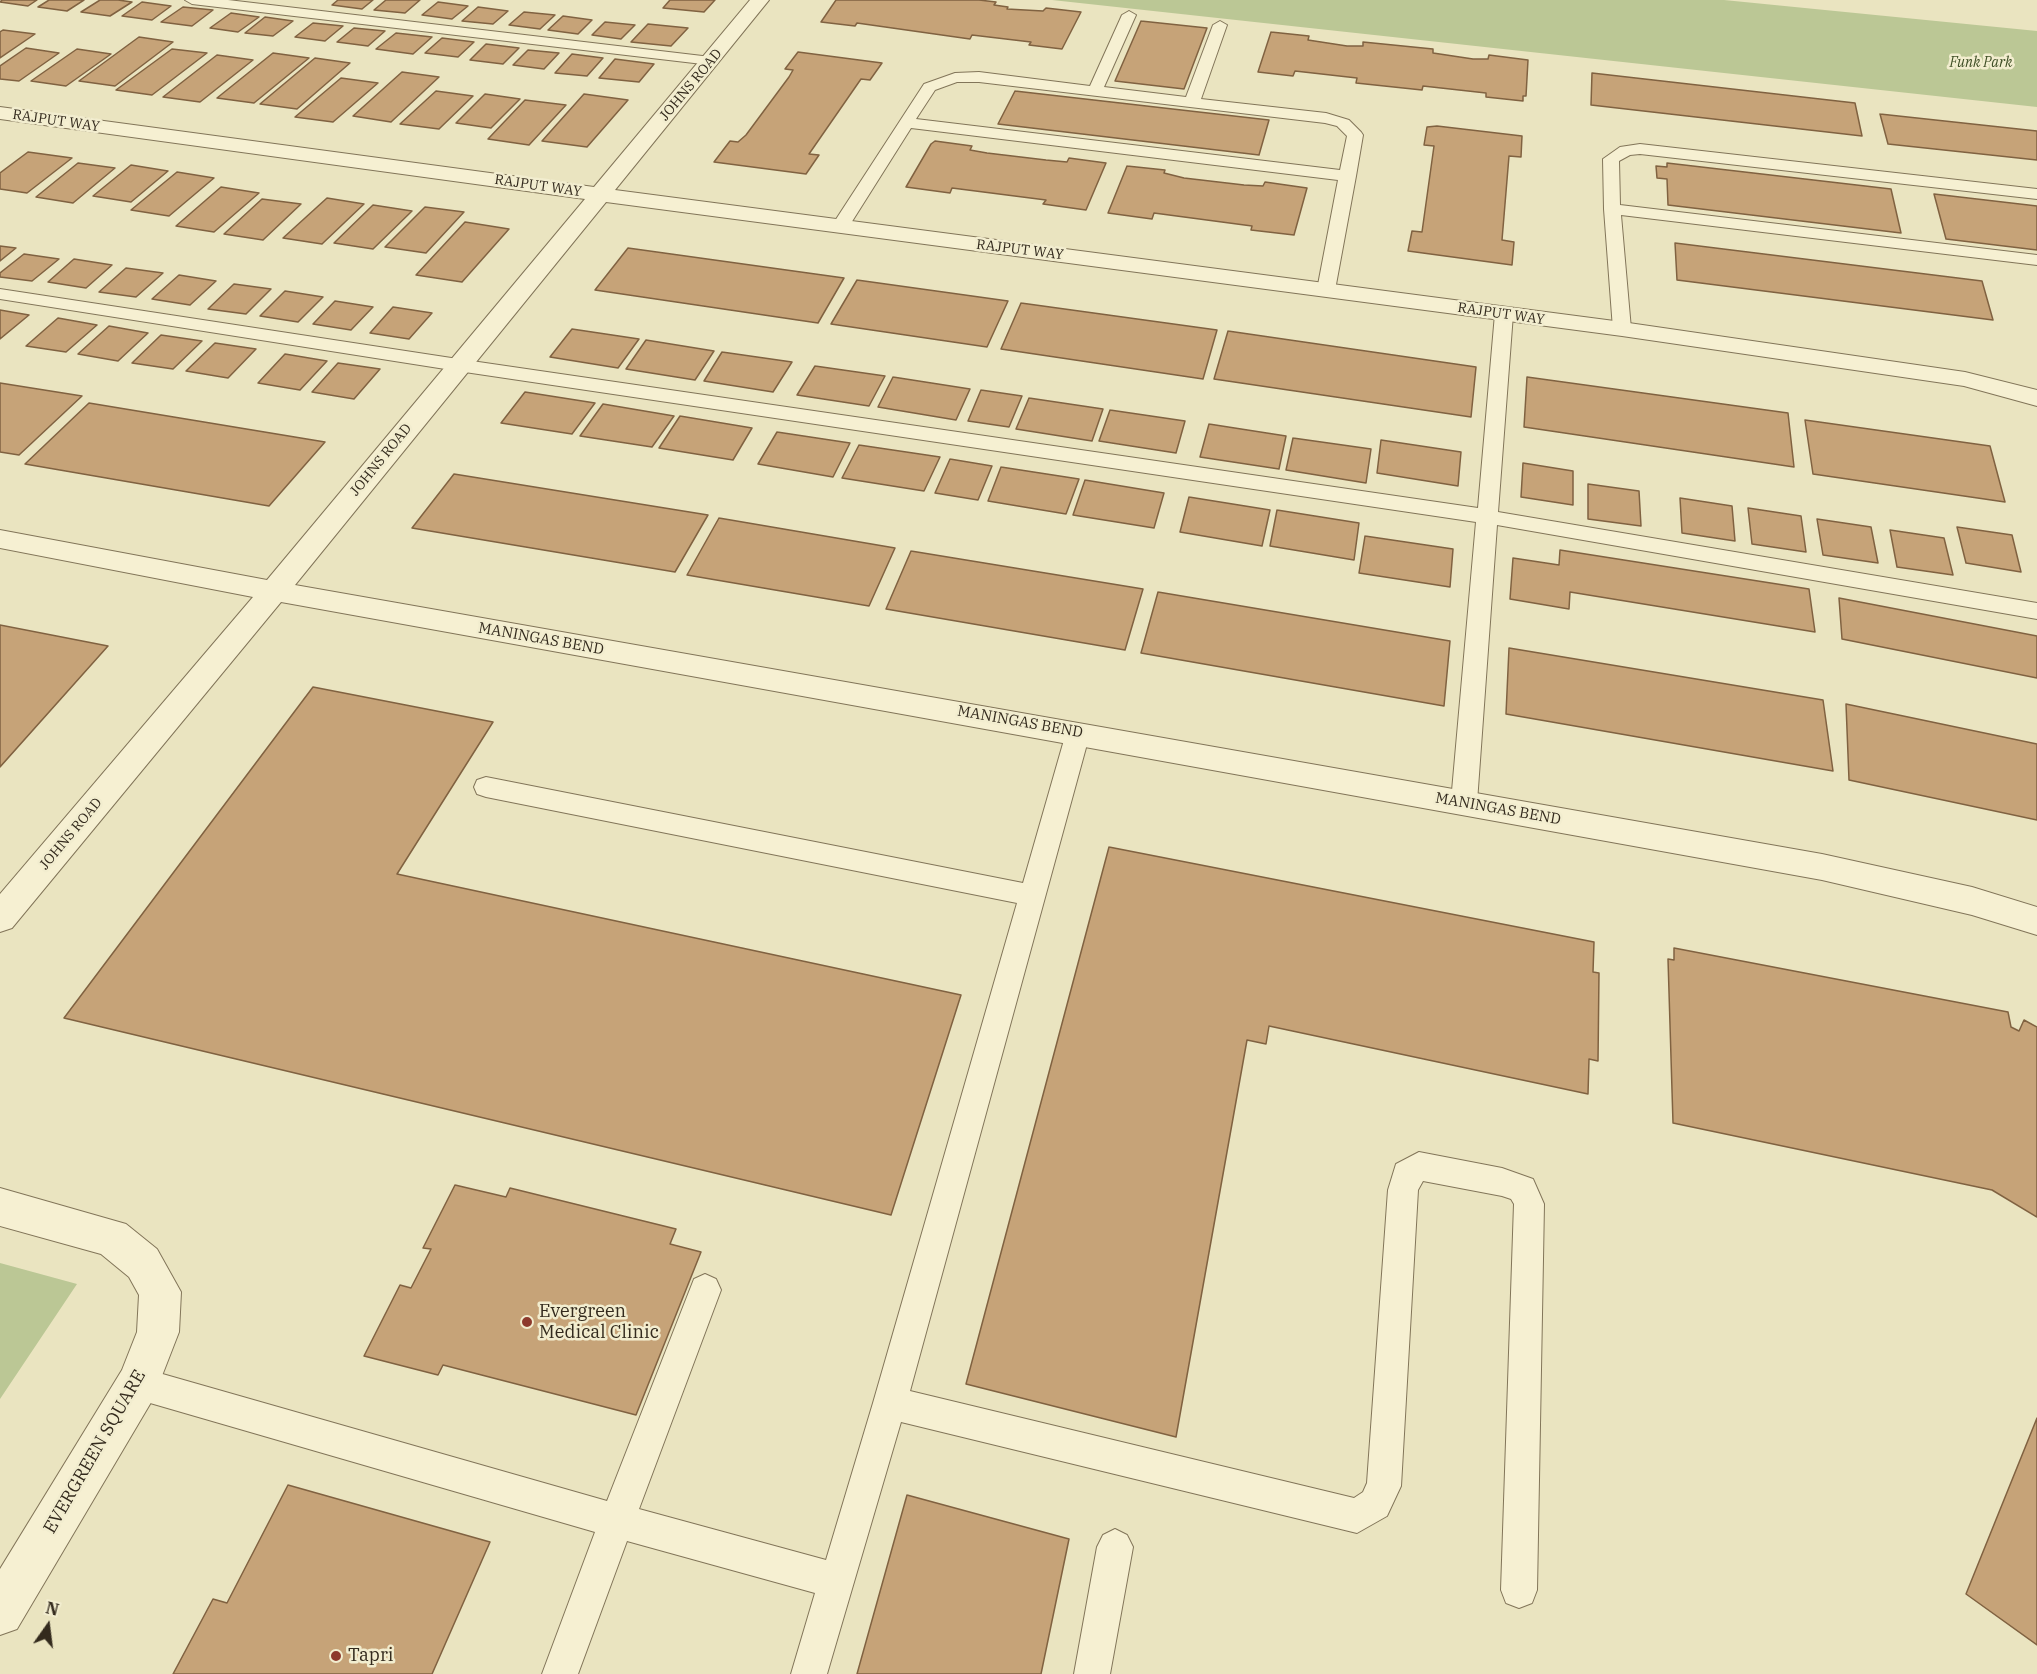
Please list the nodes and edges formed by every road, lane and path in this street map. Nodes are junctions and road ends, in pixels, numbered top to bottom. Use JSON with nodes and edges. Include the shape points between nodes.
{"nodes":[{"id":1,"x":192,"y":0,"type":"edge"},
{"id":2,"x":760,"y":0,"type":"edge"},
{"id":3,"x":1129,"y":15,"type":"dead end"},
{"id":4,"x":1220,"y":25,"type":"dead end"},
{"id":5,"x":711,"y":61,"type":"junction"},
{"id":6,"x":1095,"y":91,"type":"junction"},
{"id":7,"x":1192,"y":102,"type":"junction"},
{"id":8,"x":0,"y":113,"type":"edge"},
{"id":9,"x":907,"y":123,"type":"junction"},
{"id":10,"x":1347,"y":176,"type":"junction"},
{"id":11,"x":600,"y":194,"type":"junction"},
{"id":12,"x":2037,"y":194,"type":"edge"},
{"id":13,"x":1612,"y":209,"type":"junction"},
{"id":14,"x":840,"y":227,"type":"junction"},
{"id":15,"x":2037,"y":260,"type":"edge"},
{"id":16,"x":1326,"y":290,"type":"junction"},
{"id":17,"x":0,"y":294,"type":"edge"},
{"id":18,"x":1504,"y":314,"type":"junction"},
{"id":19,"x":1622,"y":329,"type":"junction"},
{"id":20,"x":458,"y":365,"type":"junction"},
{"id":21,"x":2037,"y":398,"type":"edge"},
{"id":22,"x":1486,"y":517,"type":"junction"},
{"id":23,"x":0,"y":538,"type":"edge"},
{"id":24,"x":274,"y":591,"type":"junction"},
{"id":25,"x":2037,"y":611,"type":"edge"},
{"id":26,"x":1078,"y":733,"type":"junction"},
{"id":27,"x":486,"y":787,"type":"dead end"},
{"id":28,"x":1464,"y":802,"type":"junction"},
{"id":29,"x":1033,"y":896,"type":"junction"},
{"id":30,"x":0,"y":918,"type":"edge"},
{"id":31,"x":2037,"y":921,"type":"edge"},
{"id":32,"x":0,"y":1207,"type":"edge"},
{"id":33,"x":705,"y":1290,"type":"dead end"},
{"id":34,"x":138,"y":1384,"type":"junction"},
{"id":35,"x":890,"y":1403,"type":"junction"},
{"id":36,"x":617,"y":1521,"type":"junction"},
{"id":37,"x":1115,"y":1547,"type":"dead end"},
{"id":38,"x":837,"y":1581,"type":"junction"},
{"id":39,"x":1519,"y":1590,"type":"dead end"},
{"id":40,"x":0,"y":1612,"type":"edge"},
{"id":41,"x":560,"y":1674,"type":"edge"},
{"id":42,"x":809,"y":1674,"type":"edge"},
{"id":43,"x":1092,"y":1674,"type":"edge"}],
"edges":[{"from":1,"to":5,"type":"lane"},
{"from":2,"to":5,"type":"street","name":"JOHNS ROAD"},
{"from":3,"to":6,"type":"lane"},
{"from":4,"to":7,"type":"lane"},
{"from":5,"to":11,"type":"street","name":"JOHNS ROAD"},
{"from":6,"to":7,"type":"lane"},
{"from":6,"to":9,"type":"lane","via":[[979,77],[955,78],[929,87]]},
{"from":7,"to":10,"type":"lane","via":[[1343,123],[1355,135]]},
{"from":8,"to":11,"type":"street","name":"RAJPUT WAY"},
{"from":9,"to":10,"type":"lane"},
{"from":9,"to":14,"type":"lane"},
{"from":10,"to":16,"type":"lane"},
{"from":11,"to":14,"type":"street","name":"RAJPUT WAY"},
{"from":11,"to":20,"type":"street","name":"JOHNS ROAD"},
{"from":12,"to":13,"type":"lane","via":[[1640,148],[1626,150],[1611,159]]},
{"from":13,"to":15,"type":"lane"},
{"from":13,"to":19,"type":"lane"},
{"from":14,"to":16,"type":"street","name":"RAJPUT WAY"},
{"from":16,"to":18,"type":"street","name":"RAJPUT WAY"},
{"from":17,"to":20,"type":"lane"},
{"from":18,"to":19,"type":"street","name":"RAJPUT WAY"},
{"from":18,"to":22,"type":"lane"},
{"from":19,"to":21,"type":"street","name":"RAJPUT WAY","via":[[1965,379]]},
{"from":20,"to":22,"type":"lane"},
{"from":20,"to":24,"type":"street","name":"JOHNS ROAD"},
{"from":22,"to":25,"type":"lane"},
{"from":22,"to":28,"type":"lane"},
{"from":23,"to":24,"type":"street","name":"MANINGAS BEND"},
{"from":24,"to":26,"type":"street","name":"MANINGAS BEND"},
{"from":24,"to":30,"type":"street","name":"JOHNS ROAD"},
{"from":26,"to":28,"type":"street","name":"MANINGAS BEND"},
{"from":26,"to":29,"type":"lane"},
{"from":27,"to":29,"type":"lane"},
{"from":28,"to":31,"type":"street","name":"MANINGAS BEND","via":[[1822,867],[1972,901]]},
{"from":29,"to":35,"type":"lane"},
{"from":32,"to":34,"type":"street","name":"EVERGREEN SQUARE","via":[[112,1238],[143,1263],[160,1292],[158,1332]]},
{"from":33,"to":36,"type":"lane"},
{"from":34,"to":36,"type":"lane"},
{"from":34,"to":40,"type":"street","name":"EVERGREEN SQUARE"},
{"from":35,"to":38,"type":"lane"},
{"from":35,"to":39,"type":"lane","via":[[1357,1516],[1375,1504],[1384,1486],[1407,1174],[1419,1166],[1502,1182],[1522,1189],[1529,1204]]},
{"from":36,"to":38,"type":"lane"},
{"from":36,"to":41,"type":"lane"},
{"from":37,"to":43,"type":"lane"},
{"from":38,"to":42,"type":"lane"}]}
